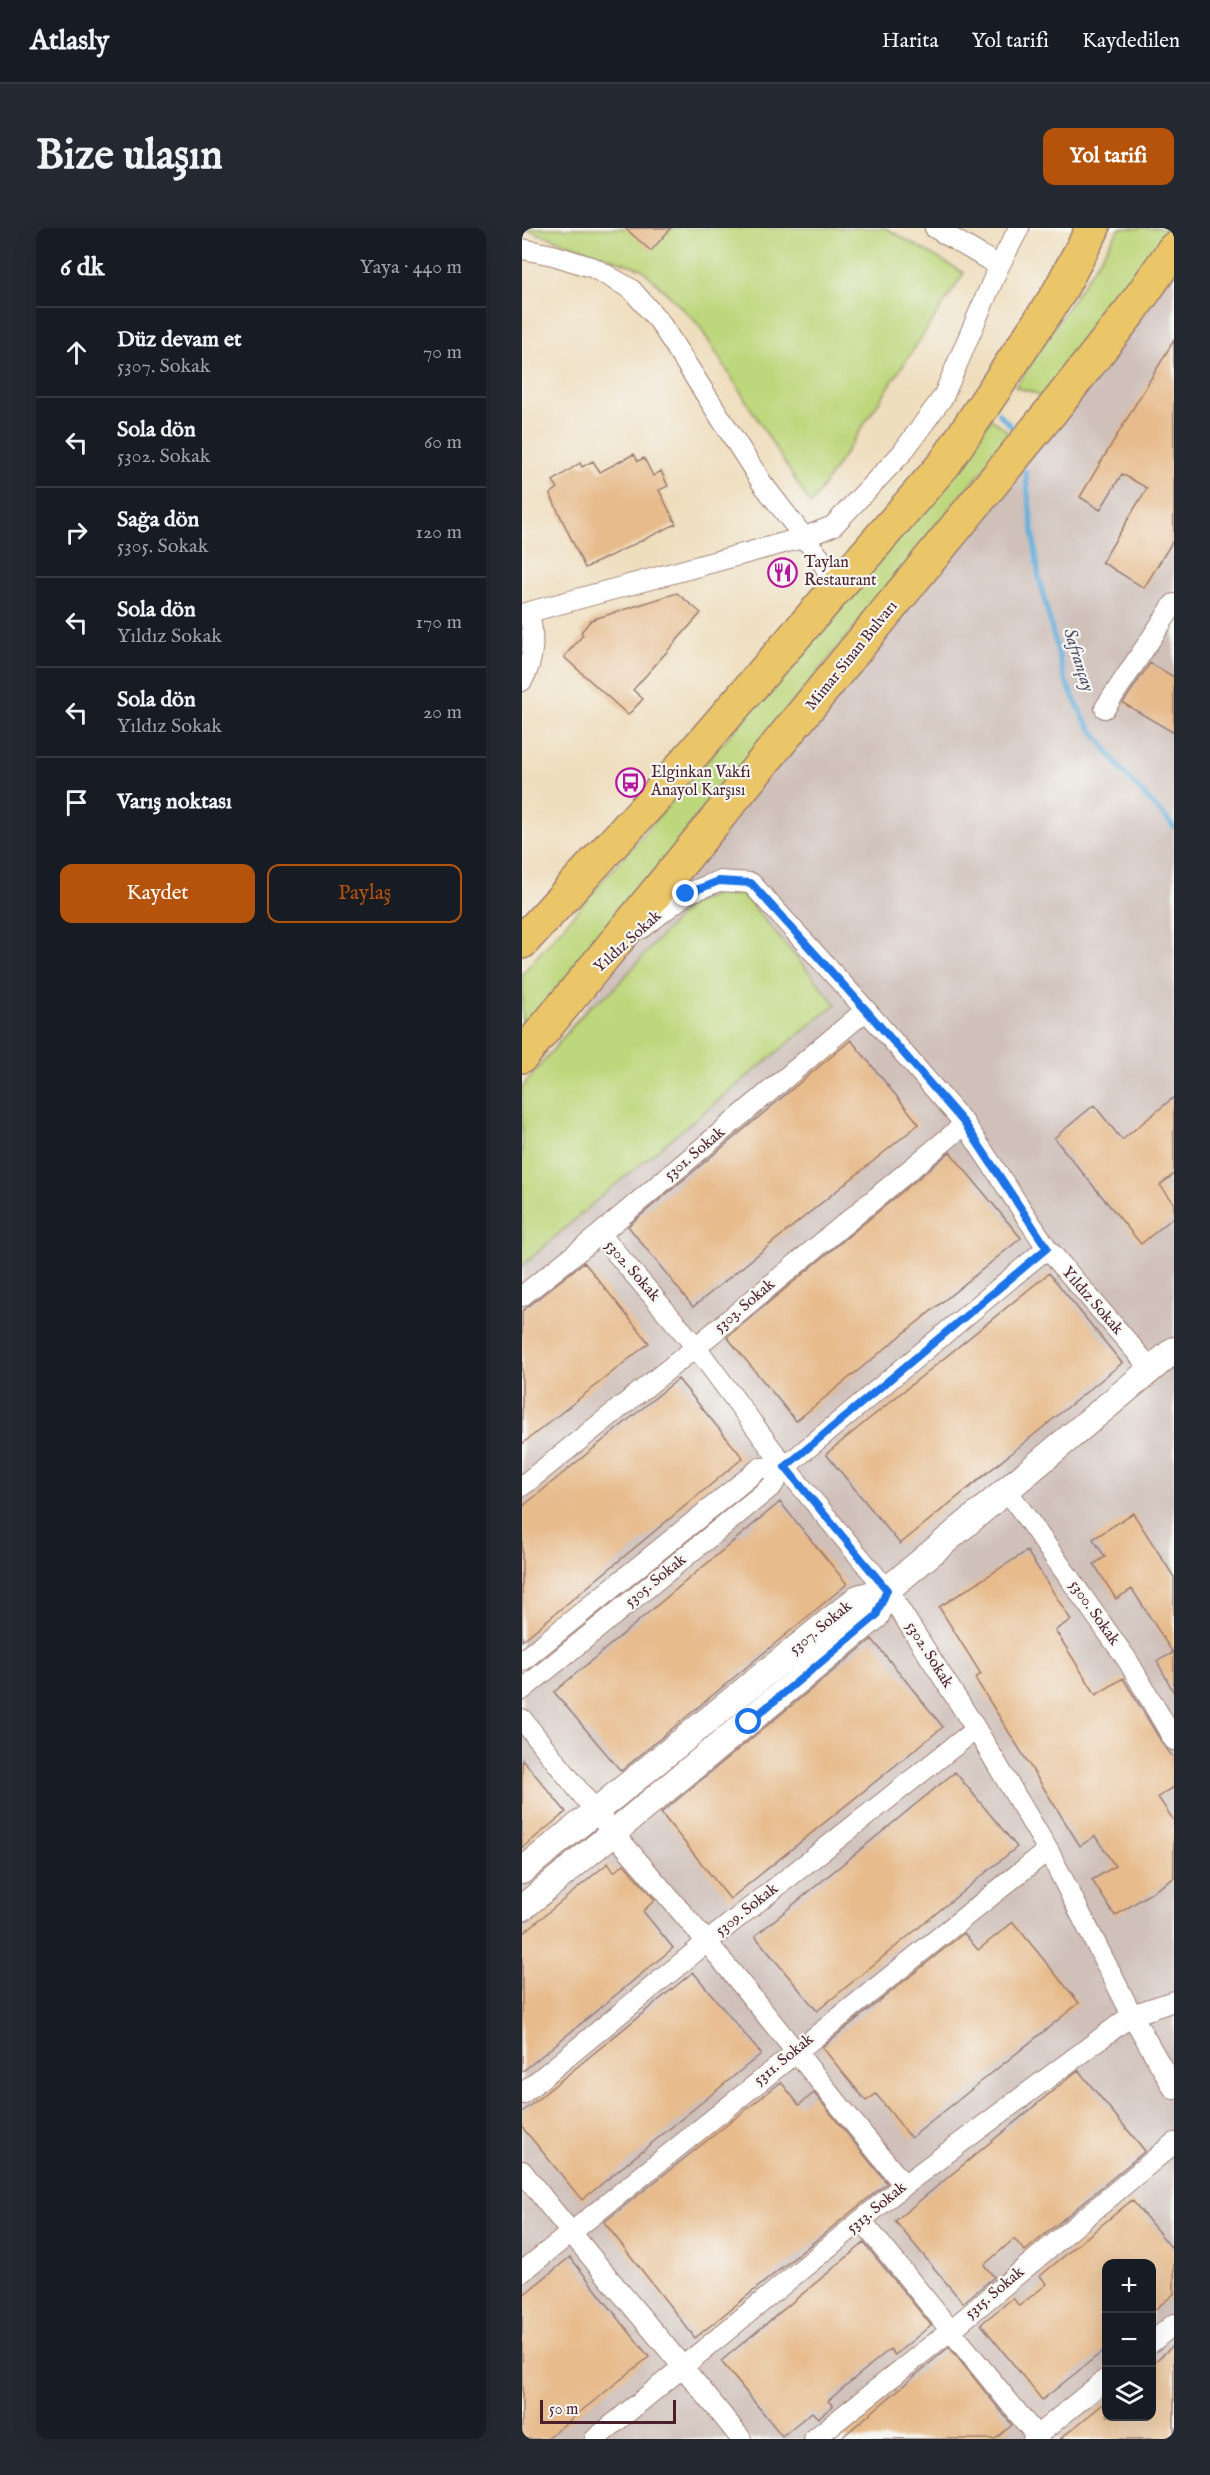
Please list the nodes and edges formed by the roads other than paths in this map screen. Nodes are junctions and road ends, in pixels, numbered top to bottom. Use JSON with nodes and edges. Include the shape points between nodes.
{"nodes":[{"id":1,"x":935,"y":228,"type":"edge"},
{"id":2,"x":1019,"y":228,"type":"edge"},
{"id":3,"x":1093,"y":228,"type":"edge"},
{"id":4,"x":522,"y":249,"type":"edge"},
{"id":5,"x":1174,"y":249,"type":"edge"},
{"id":6,"x":999,"y":266,"type":"junction"},
{"id":7,"x":802,"y":538,"type":"junction"},
{"id":8,"x":837,"y":588,"type":"junction"},
{"id":9,"x":1174,"y":604,"type":"edge"},
{"id":10,"x":526,"y":613,"type":"edge"},
{"id":11,"x":522,"y":681,"type":"edge"},
{"id":12,"x":1105,"y":708,"type":"dead end"},
{"id":13,"x":522,"y":942,"type":"edge"},
{"id":14,"x":587,"y":978,"type":"junction"},
{"id":15,"x":866,"y":1010,"type":"junction"},
{"id":16,"x":522,"y":1056,"type":"edge"},
{"id":17,"x":965,"y":1124,"type":"junction"},
{"id":18,"x":600,"y":1234,"type":"junction"},
{"id":19,"x":1047,"y":1248,"type":"junction"},
{"id":20,"x":522,"y":1296,"type":"edge"},
{"id":21,"x":696,"y":1347,"type":"junction"},
{"id":22,"x":1174,"y":1350,"type":"edge"},
{"id":23,"x":1151,"y":1369,"type":"junction"},
{"id":24,"x":785,"y":1467,"type":"junction"},
{"id":25,"x":522,"y":1486,"type":"edge"},
{"id":26,"x":1007,"y":1490,"type":"junction"},
{"id":27,"x":887,"y":1590,"type":"junction"},
{"id":28,"x":522,"y":1661,"type":"edge"},
{"id":29,"x":522,"y":1690,"type":"edge"},
{"id":30,"x":522,"y":1719,"type":"edge"},
{"id":31,"x":976,"y":1730,"type":"junction"},
{"id":32,"x":1174,"y":1740,"type":"edge"},
{"id":33,"x":595,"y":1812,"type":"junction"},
{"id":34,"x":615,"y":1833,"type":"junction"},
{"id":35,"x":1048,"y":1850,"type":"junction"},
{"id":36,"x":522,"y":1871,"type":"edge"},
{"id":37,"x":522,"y":1908,"type":"edge"},
{"id":38,"x":707,"y":1942,"type":"junction"},
{"id":39,"x":1174,"y":2001,"type":"edge"},
{"id":40,"x":1132,"y":2016,"type":"junction"},
{"id":41,"x":795,"y":2051,"type":"junction"},
{"id":42,"x":1174,"y":2089,"type":"edge"},
{"id":43,"x":522,"y":2094,"type":"edge"},
{"id":44,"x":1174,"y":2143,"type":"edge"},
{"id":45,"x":522,"y":2171,"type":"edge"},
{"id":46,"x":904,"y":2185,"type":"junction"},
{"id":47,"x":861,"y":2220,"type":"junction"},
{"id":48,"x":569,"y":2232,"type":"junction"},
{"id":49,"x":522,"y":2272,"type":"edge"},
{"id":50,"x":1174,"y":2324,"type":"edge"},
{"id":51,"x":951,"y":2330,"type":"junction"},
{"id":52,"x":1156,"y":2339,"type":"edge"},
{"id":53,"x":684,"y":2365,"type":"junction"},
{"id":54,"x":1102,"y":2383,"type":"edge"},
{"id":55,"x":1036,"y":2438,"type":"edge"},
{"id":56,"x":595,"y":2439,"type":"edge"},
{"id":57,"x":741,"y":2439,"type":"edge"},
{"id":58,"x":814,"y":2439,"type":"edge"}],
"edges":[{"from":1,"to":6,"type":"street"},
{"from":2,"to":6,"type":"street"},
{"from":3,"to":8,"type":"highway","via":[[1058,294],[945,463]]},
{"from":4,"to":7,"type":"street","via":[[594,268],[631,289],[659,321],[762,483]]},
{"from":5,"to":14,"type":"highway","name":"Mimar Sinan Bulvarı","via":[[1053,409]]},
{"from":6,"to":7,"type":"street","via":[[943,397],[902,453],[833,526]]},
{"from":7,"to":8,"type":"street","via":[[820,558]]},
{"from":7,"to":10,"type":"street"},
{"from":8,"to":13,"type":"highway"},
{"from":9,"to":12,"type":"street"},
{"from":10,"to":11,"type":"street","via":[[534,639]]},
{"from":14,"to":15,"type":"street","name":"Yıldız Sokak","via":[[652,918],[686,894],[719,881],[751,883]]},
{"from":14,"to":16,"type":"highway","name":"Mimar Sinan Bulvarı"},
{"from":15,"to":17,"type":"street","name":"Yıldız Sokak"},
{"from":15,"to":18,"type":"street","name":"5301. Sokak"},
{"from":17,"to":19,"type":"street","name":"Yıldız Sokak"},
{"from":17,"to":21,"type":"street","name":"5303. Sokak"},
{"from":18,"to":20,"type":"street","name":"5301. Sokak"},
{"from":18,"to":21,"type":"street","name":"5302. Sokak"},
{"from":19,"to":23,"type":"street","name":"Yıldız Sokak"},
{"from":19,"to":24,"type":"street","name":"5305. Sokak"},
{"from":21,"to":24,"type":"street","name":"5302. Sokak"},
{"from":21,"to":25,"type":"street","name":"5303. Sokak"},
{"from":22,"to":23,"type":"street"},
{"from":23,"to":26,"type":"street"},
{"from":24,"to":27,"type":"street","name":"5302. Sokak"},
{"from":24,"to":28,"type":"street","name":"5305. Sokak","via":[[760,1468]]},
{"from":24,"to":29,"type":"street","name":"5305. Sokak","via":[[772,1486]]},
{"from":26,"to":27,"type":"street"},
{"from":26,"to":32,"type":"street","name":"5300. Sokak","via":[[1128,1661]]},
{"from":27,"to":31,"type":"street","name":"5302. Sokak"},
{"from":27,"to":33,"type":"street","name":"5307. Sokak","via":[[858,1598]]},
{"from":27,"to":34,"type":"street","name":"5307. Sokak","via":[[876,1616]]},
{"from":30,"to":33,"type":"street"},
{"from":31,"to":35,"type":"street","name":"5302. Sokak"},
{"from":31,"to":38,"type":"street","name":"5309. Sokak"},
{"from":33,"to":34,"type":"street"},
{"from":33,"to":36,"type":"street","name":"5307. Sokak"},
{"from":34,"to":37,"type":"street","name":"5307. Sokak"},
{"from":34,"to":38,"type":"street"},
{"from":35,"to":40,"type":"street","name":"5302. Sokak"},
{"from":35,"to":41,"type":"street","name":"5311. Sokak"},
{"from":38,"to":41,"type":"street"},
{"from":38,"to":43,"type":"street","name":"5309. Sokak"},
{"from":39,"to":40,"type":"street","name":"5313. Sokak"},
{"from":40,"to":42,"type":"street","name":"5302. Sokak"},
{"from":40,"to":46,"type":"street","name":"5313. Sokak"},
{"from":41,"to":46,"type":"street"},
{"from":41,"to":48,"type":"street","name":"5311. Sokak"},
{"from":44,"to":51,"type":"street","name":"5315. Sokak"},
{"from":45,"to":48,"type":"street"},
{"from":46,"to":47,"type":"street","name":"5313. Sokak"},
{"from":47,"to":51,"type":"street"},
{"from":47,"to":53,"type":"street","name":"5313. Sokak"},
{"from":48,"to":49,"type":"street","name":"5311. Sokak"},
{"from":48,"to":53,"type":"street"},
{"from":50,"to":52,"type":"street"},
{"from":51,"to":55,"type":"street"},
{"from":51,"to":58,"type":"street","name":"5315. Sokak"},
{"from":53,"to":56,"type":"street","name":"5313. Sokak"},
{"from":53,"to":57,"type":"street"},
{"from":54,"to":55,"type":"street"}]}
